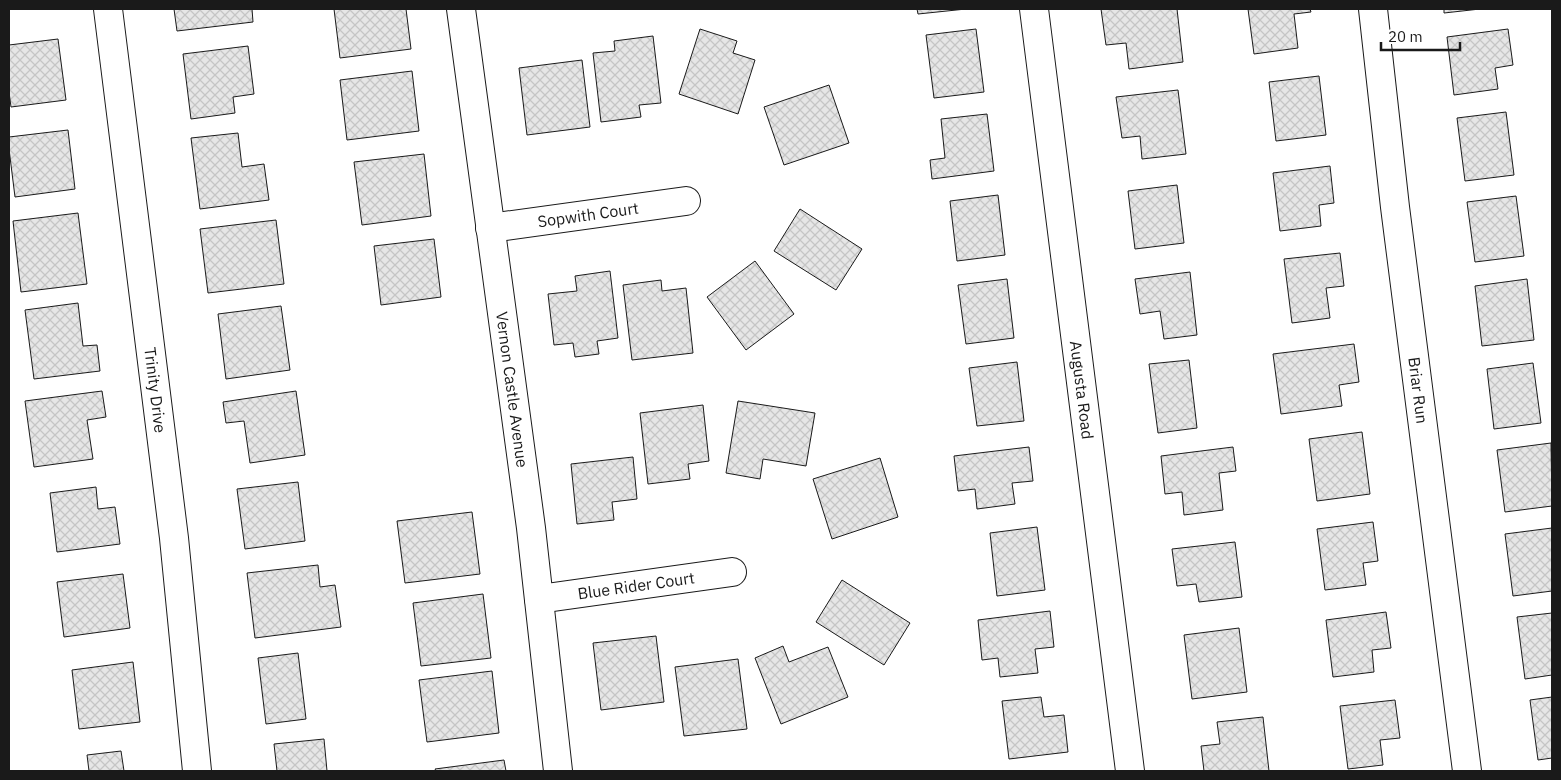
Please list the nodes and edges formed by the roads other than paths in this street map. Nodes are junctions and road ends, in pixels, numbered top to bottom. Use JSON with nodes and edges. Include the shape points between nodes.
{"nodes":[{"id":1,"x":108,"y":9,"type":"edge"},
{"id":2,"x":461,"y":9,"type":"edge"},
{"id":3,"x":1034,"y":9,"type":"edge"},
{"id":4,"x":1373,"y":9,"type":"edge"},
{"id":5,"x":686,"y":201,"type":"dead end"},
{"id":6,"x":490,"y":228,"type":"junction"},
{"id":7,"x":732,"y":572,"type":"dead end"},
{"id":8,"x":539,"y":599,"type":"junction"},
{"id":9,"x":197,"y":771,"type":"edge"},
{"id":10,"x":558,"y":771,"type":"edge"},
{"id":11,"x":1130,"y":771,"type":"edge"},
{"id":12,"x":1467,"y":771,"type":"edge"}],
"edges":[{"from":1,"to":9,"type":"street","name":"Trinity Drive","via":[[174,538]]},
{"from":2,"to":6,"type":"street","name":"Vernon Castle Avenue"},
{"from":3,"to":11,"type":"street","name":"Augusta Road"},
{"from":4,"to":12,"type":"street","name":"Briar Run"},
{"from":5,"to":6,"type":"street","name":"Sopwith Court"},
{"from":6,"to":8,"type":"street","name":"Vernon Castle Avenue"},
{"from":7,"to":8,"type":"street","name":"Blue Rider Court"},
{"from":8,"to":10,"type":"street","name":"Vernon Castle Avenue"}]}
